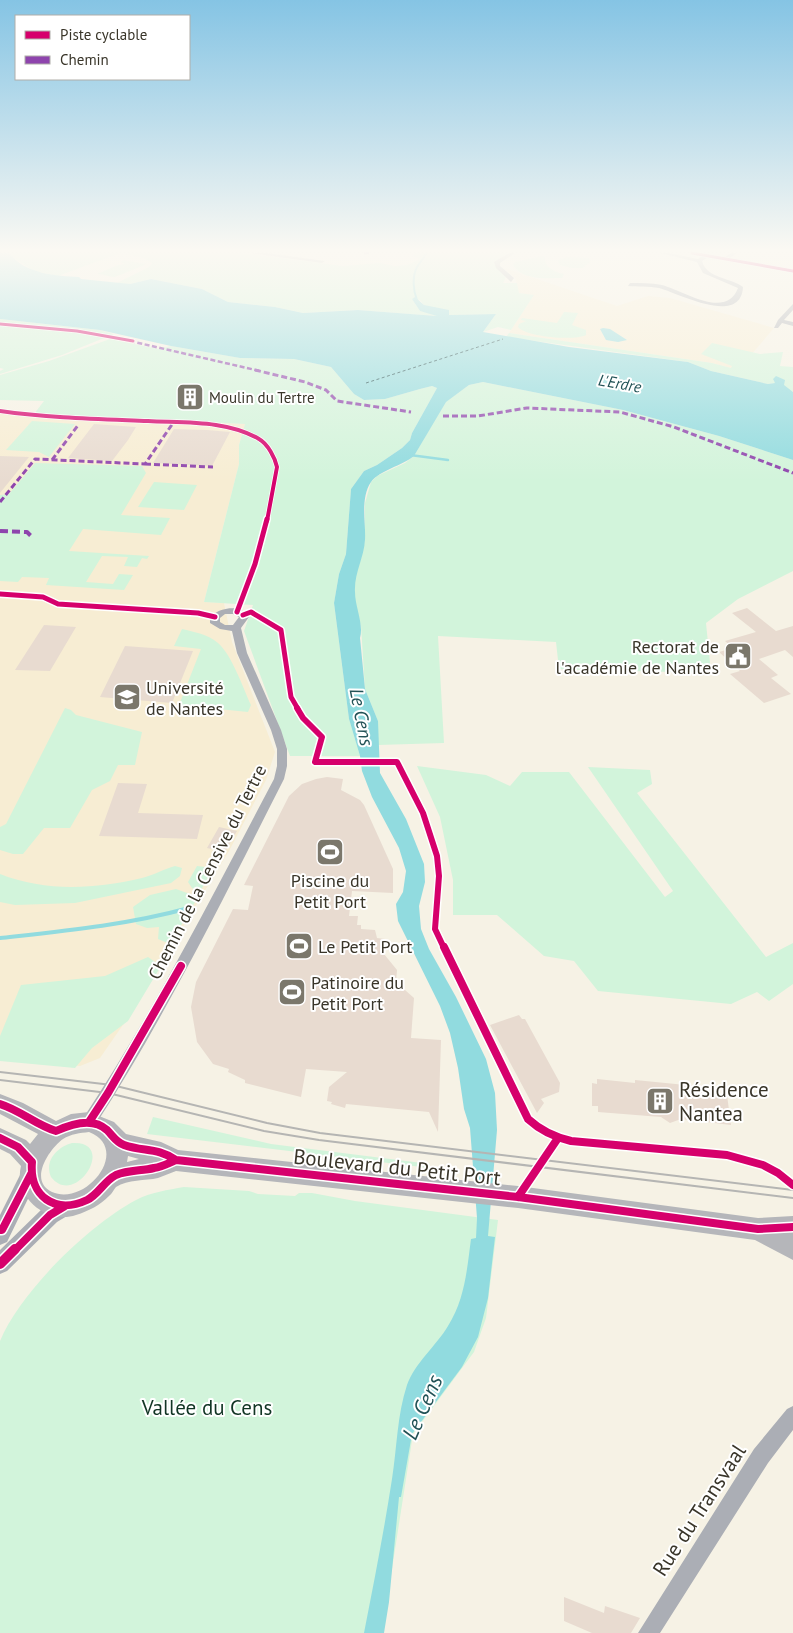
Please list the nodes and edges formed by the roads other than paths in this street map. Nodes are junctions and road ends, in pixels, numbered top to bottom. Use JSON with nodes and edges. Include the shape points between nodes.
{"nodes":[{"id":1,"x":0,"y":594,"type":"edge"},
{"id":2,"x":215,"y":617,"type":"junction"},
{"id":3,"x":236,"y":627,"type":"junction"},
{"id":4,"x":0,"y":1104,"type":"edge"},
{"id":5,"x":89,"y":1122,"type":"junction"},
{"id":6,"x":56,"y":1131,"type":"junction"},
{"id":7,"x":0,"y":1138,"type":"edge"},
{"id":8,"x":115,"y":1140,"type":"junction"},
{"id":9,"x":176,"y":1160,"type":"junction"},
{"id":10,"x":32,"y":1168,"type":"junction"},
{"id":11,"x":111,"y":1178,"type":"junction"},
{"id":12,"x":65,"y":1206,"type":"junction"},
{"id":13,"x":793,"y":1227,"type":"edge"},
{"id":14,"x":758,"y":1229,"type":"junction"},
{"id":15,"x":1,"y":1232,"type":"edge"},
{"id":16,"x":793,"y":1248,"type":"edge"},
{"id":17,"x":0,"y":1264,"type":"edge"},
{"id":18,"x":793,"y":1414,"type":"edge"},
{"id":19,"x":648,"y":1633,"type":"edge"}],
"edges":[{"from":1,"to":2,"type":"street","via":[[43,597],[58,604],[198,613]]},
{"from":2,"to":3,"type":"street","via":[[219,627]]},
{"from":2,"to":3,"type":"street","name":"Chemin de la Censive du Tertre","via":[[226,611],[240,612],[244,619]]},
{"from":3,"to":5,"type":"street","name":"Chemin de la Censive du Tertre","via":[[242,653],[282,749],[279,779],[184,961]]},
{"from":4,"to":6,"type":"main road"},
{"from":5,"to":6,"type":"main road","via":[[74,1123]]},
{"from":5,"to":8,"type":"main road","via":[[103,1127]]},
{"from":6,"to":10,"type":"main road","via":[[44,1140]]},
{"from":7,"to":10,"type":"main road","via":[[18,1147]]},
{"from":8,"to":9,"type":"main road","name":"Boulevard du Petit Port","via":[[124,1145],[164,1152]]},
{"from":8,"to":11,"type":"main road","via":[[118,1161]]},
{"from":9,"to":11,"type":"main road","name":"Boulevard du Petit Port"},
{"from":9,"to":14,"type":"main road","name":"Boulevard du Petit Port","via":[[518,1197]]},
{"from":10,"to":12,"type":"main road","via":[[33,1185],[40,1197]]},
{"from":10,"to":15,"type":"street"},
{"from":11,"to":12,"type":"main road","via":[[91,1198]]},
{"from":12,"to":17,"type":"street","via":[[50,1215]]},
{"from":13,"to":14,"type":"main road","name":"Boulevard du Petit Port"},
{"from":14,"to":16,"type":"main road","name":"Boulevard du Petit Port"},
{"from":18,"to":19,"type":"street","name":"Rue du Transvaal","via":[[761,1456]]}]}
